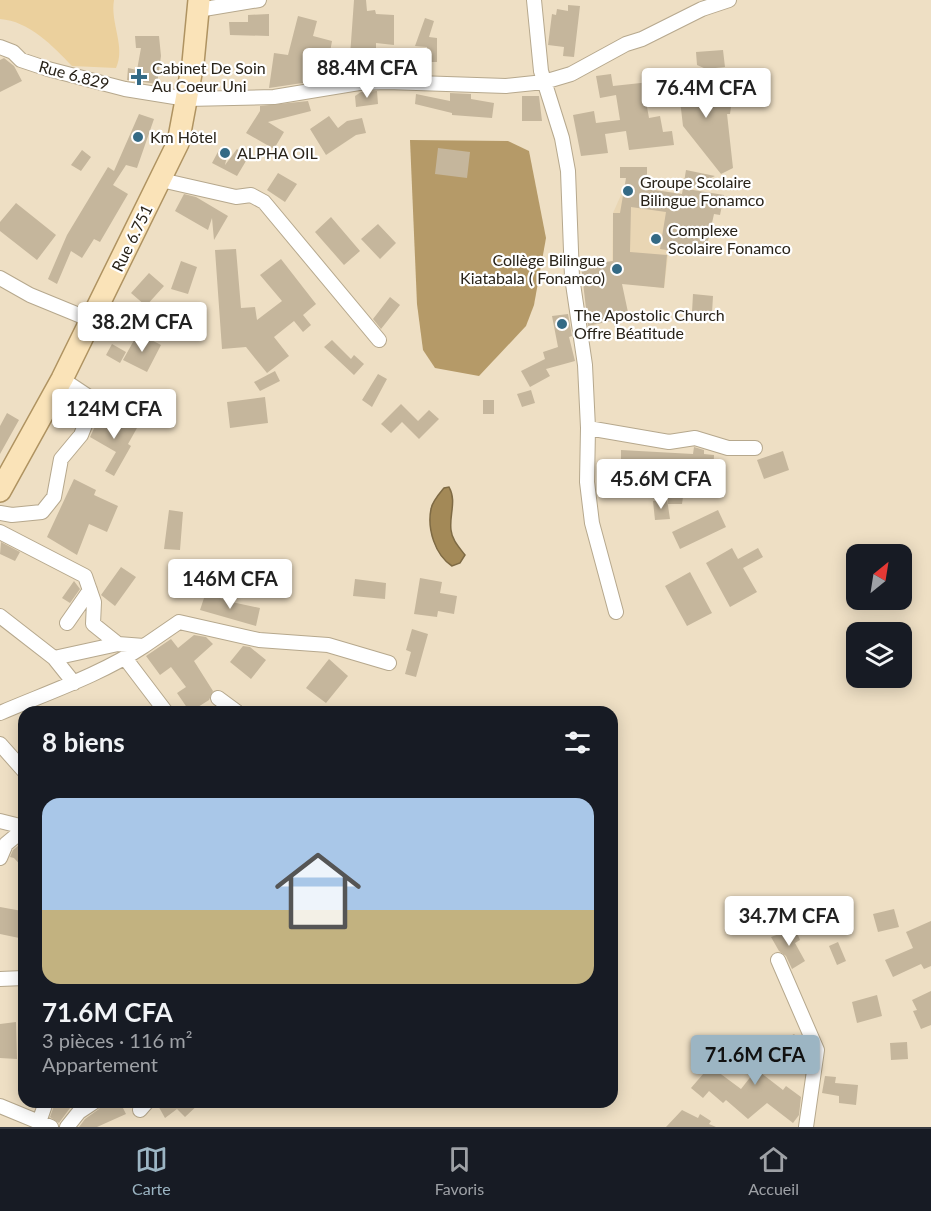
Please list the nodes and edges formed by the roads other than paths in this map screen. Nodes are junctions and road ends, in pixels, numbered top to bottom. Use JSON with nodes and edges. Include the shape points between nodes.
{"nodes":[{"id":1,"x":259,"y":0,"type":"edge"},
{"id":2,"x":534,"y":0,"type":"edge"},
{"id":3,"x":729,"y":0,"type":"edge"},
{"id":4,"x":199,"y":5,"type":"edge"},
{"id":5,"x":0,"y":47,"type":"edge"},
{"id":6,"x":386,"y":58,"type":"dead end"},
{"id":7,"x":544,"y":82,"type":"junction"},
{"id":8,"x":359,"y":83,"type":"junction"},
{"id":9,"x":187,"y":99,"type":"junction"},
{"id":10,"x":161,"y":180,"type":"junction"},
{"id":11,"x":0,"y":278,"type":"edge"},
{"id":12,"x":91,"y":320,"type":"junction"},
{"id":13,"x":379,"y":340,"type":"dead end"},
{"id":14,"x":62,"y":379,"type":"junction"},
{"id":15,"x":588,"y":428,"type":"junction"},
{"id":16,"x":755,"y":448,"type":"dead end"},
{"id":17,"x":0,"y":491,"type":"edge"},
{"id":18,"x":0,"y":513,"type":"edge"},
{"id":19,"x":0,"y":532,"type":"edge"},
{"id":20,"x":90,"y":590,"type":"junction"},
{"id":21,"x":616,"y":612,"type":"dead end"},
{"id":22,"x":0,"y":616,"type":"edge"},
{"id":23,"x":67,"y":623,"type":"dead end"},
{"id":24,"x":117,"y":644,"type":"junction"},
{"id":25,"x":144,"y":646,"type":"junction"},
{"id":26,"x":54,"y":658,"type":"junction"},
{"id":27,"x":126,"y":658,"type":"junction"},
{"id":28,"x":388,"y":663,"type":"dead end"},
{"id":29,"x":74,"y":683,"type":"junction"},
{"id":30,"x":218,"y":698,"type":"dead end"},
{"id":31,"x":162,"y":706,"type":"edge"},
{"id":32,"x":229,"y":706,"type":"edge"},
{"id":33,"x":0,"y":713,"type":"edge"},
{"id":34,"x":0,"y":744,"type":"edge"},
{"id":35,"x":18,"y":762,"type":"edge"},
{"id":36,"x":0,"y":821,"type":"edge"},
{"id":37,"x":18,"y":826,"type":"edge"},
{"id":38,"x":18,"y":833,"type":"edge"},
{"id":39,"x":0,"y":858,"type":"edge"},
{"id":40,"x":778,"y":960,"type":"dead end"},
{"id":41,"x":18,"y":978,"type":"edge"},
{"id":42,"x":0,"y":979,"type":"edge"},
{"id":43,"x":0,"y":1106,"type":"edge"},
{"id":44,"x":46,"y":1108,"type":"edge"},
{"id":45,"x":85,"y":1108,"type":"edge"},
{"id":46,"x":45,"y":1124,"type":"edge"},
{"id":47,"x":67,"y":1127,"type":"edge"},
{"id":48,"x":806,"y":1127,"type":"edge"}],
"edges":[{"from":1,"to":4,"type":"street"},
{"from":2,"to":7,"type":"street"},
{"from":3,"to":7,"type":"street","name":"Rue 6.829","via":[[626,44],[571,74]]},
{"from":4,"to":9,"type":"main road","name":"Rue 6.751"},
{"from":5,"to":9,"type":"street","name":"Rue 6.829","via":[[21,60],[48,69],[125,89]]},
{"from":6,"to":8,"type":"street"},
{"from":7,"to":8,"type":"street","name":"Rue 6.829","via":[[506,86]]},
{"from":7,"to":15,"type":"street","via":[[568,171],[572,277],[585,365]]},
{"from":8,"to":9,"type":"street","name":"Rue 6.829","via":[[274,97]]},
{"from":9,"to":10,"type":"main road","name":"Rue 6.751","via":[[178,143]]},
{"from":10,"to":12,"type":"main road","name":"Rue 6.751"},
{"from":10,"to":13,"type":"street","via":[[220,195],[257,197],[264,202]]},
{"from":11,"to":12,"type":"street"},
{"from":12,"to":14,"type":"main road","name":"Rue 6.751"},
{"from":14,"to":17,"type":"main road","name":"Rue 6.751"},
{"from":14,"to":18,"type":"street","via":[[89,397],[93,405],[83,431],[58,466],[53,500],[42,512]]},
{"from":15,"to":16,"type":"street","via":[[669,442],[695,438],[728,448]]},
{"from":15,"to":21,"type":"street","via":[[587,482],[592,523]]},
{"from":19,"to":20,"type":"street","via":[[85,576]]},
{"from":20,"to":23,"type":"street"},
{"from":20,"to":24,"type":"street","via":[[93,624]]},
{"from":22,"to":26,"type":"street"},
{"from":24,"to":25,"type":"street"},
{"from":24,"to":26,"type":"street"},
{"from":25,"to":27,"type":"street"},
{"from":25,"to":28,"type":"street","via":[[179,622],[259,640],[328,645]]},
{"from":26,"to":29,"type":"street"},
{"from":27,"to":29,"type":"street"},
{"from":27,"to":31,"type":"street"},
{"from":29,"to":33,"type":"street"},
{"from":30,"to":32,"type":"street"},
{"from":34,"to":35,"type":"street"},
{"from":36,"to":37,"type":"street"},
{"from":38,"to":39,"type":"street","via":[[6,844]]},
{"from":40,"to":48,"type":"street","via":[[818,1050]]},
{"from":41,"to":42,"type":"street"},
{"from":43,"to":46,"type":"street"},
{"from":44,"to":46,"type":"street"},
{"from":45,"to":47,"type":"street"}]}
